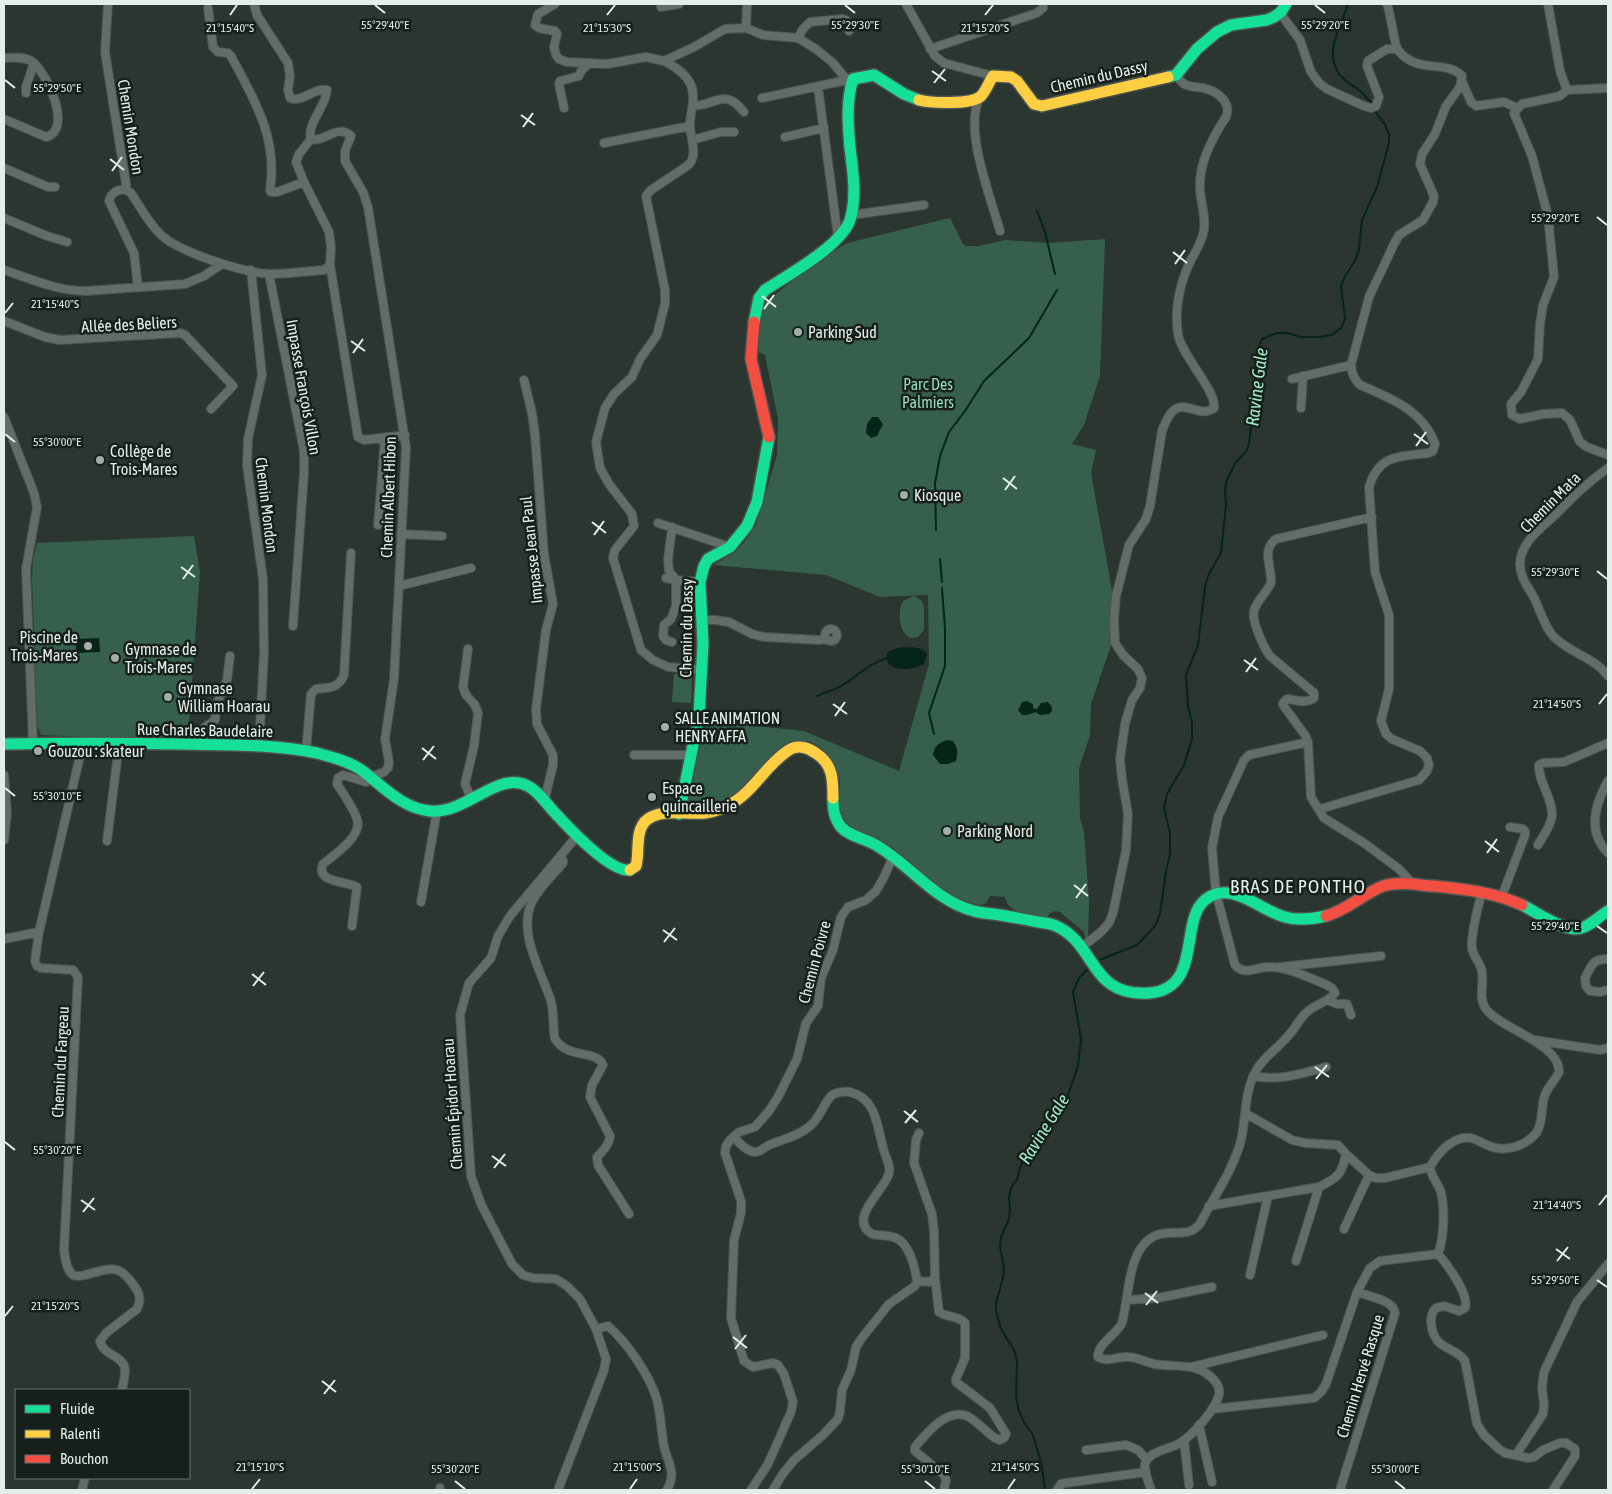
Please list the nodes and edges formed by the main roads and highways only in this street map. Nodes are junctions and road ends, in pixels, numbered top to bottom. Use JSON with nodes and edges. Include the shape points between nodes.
{"nodes":[{"id":1,"x":1283,"y":9,"type":"edge"},
{"id":2,"x":4,"y":744,"type":"edge"},
{"id":3,"x":679,"y":814,"type":"junction"},
{"id":4,"x":1608,"y":911,"type":"edge"}],
"edges":[{"from":1,"to":3,"type":"main road","name":"Chemin du Dassy","via":[[1266,20],[1225,26],[1182,64],[1176,75],[1042,106],[1034,104],[1011,77],[993,76],[980,97],[942,103],[905,96],[874,75],[850,79],[854,186],[847,227],[831,244],[765,290],[759,298],[751,359],[770,439],[757,502],[747,526],[730,547],[708,559],[700,582],[702,670],[699,716]]},
{"from":2,"to":3,"type":"main road","name":"Rue Charles Baudelaire","via":[[259,745],[284,748],[349,763],[413,807],[424,810],[457,807],[508,782],[524,783],[578,836],[618,868],[628,870],[638,863],[643,824],[653,816]]},
{"from":3,"to":4,"type":"main road","name":"Rue Charles Baudelaire","via":[[708,813],[735,804],[789,750],[807,747],[821,755],[830,766],[834,812],[839,824],[850,834],[878,845],[932,889],[958,904],[974,911],[1055,925],[1072,935],[1105,981],[1117,989],[1132,992],[1155,993],[1174,983],[1183,969],[1197,910],[1207,898],[1224,891],[1233,892],[1292,919],[1344,910],[1370,892],[1392,884],[1482,891],[1502,896],[1574,929],[1585,927]]}]}
